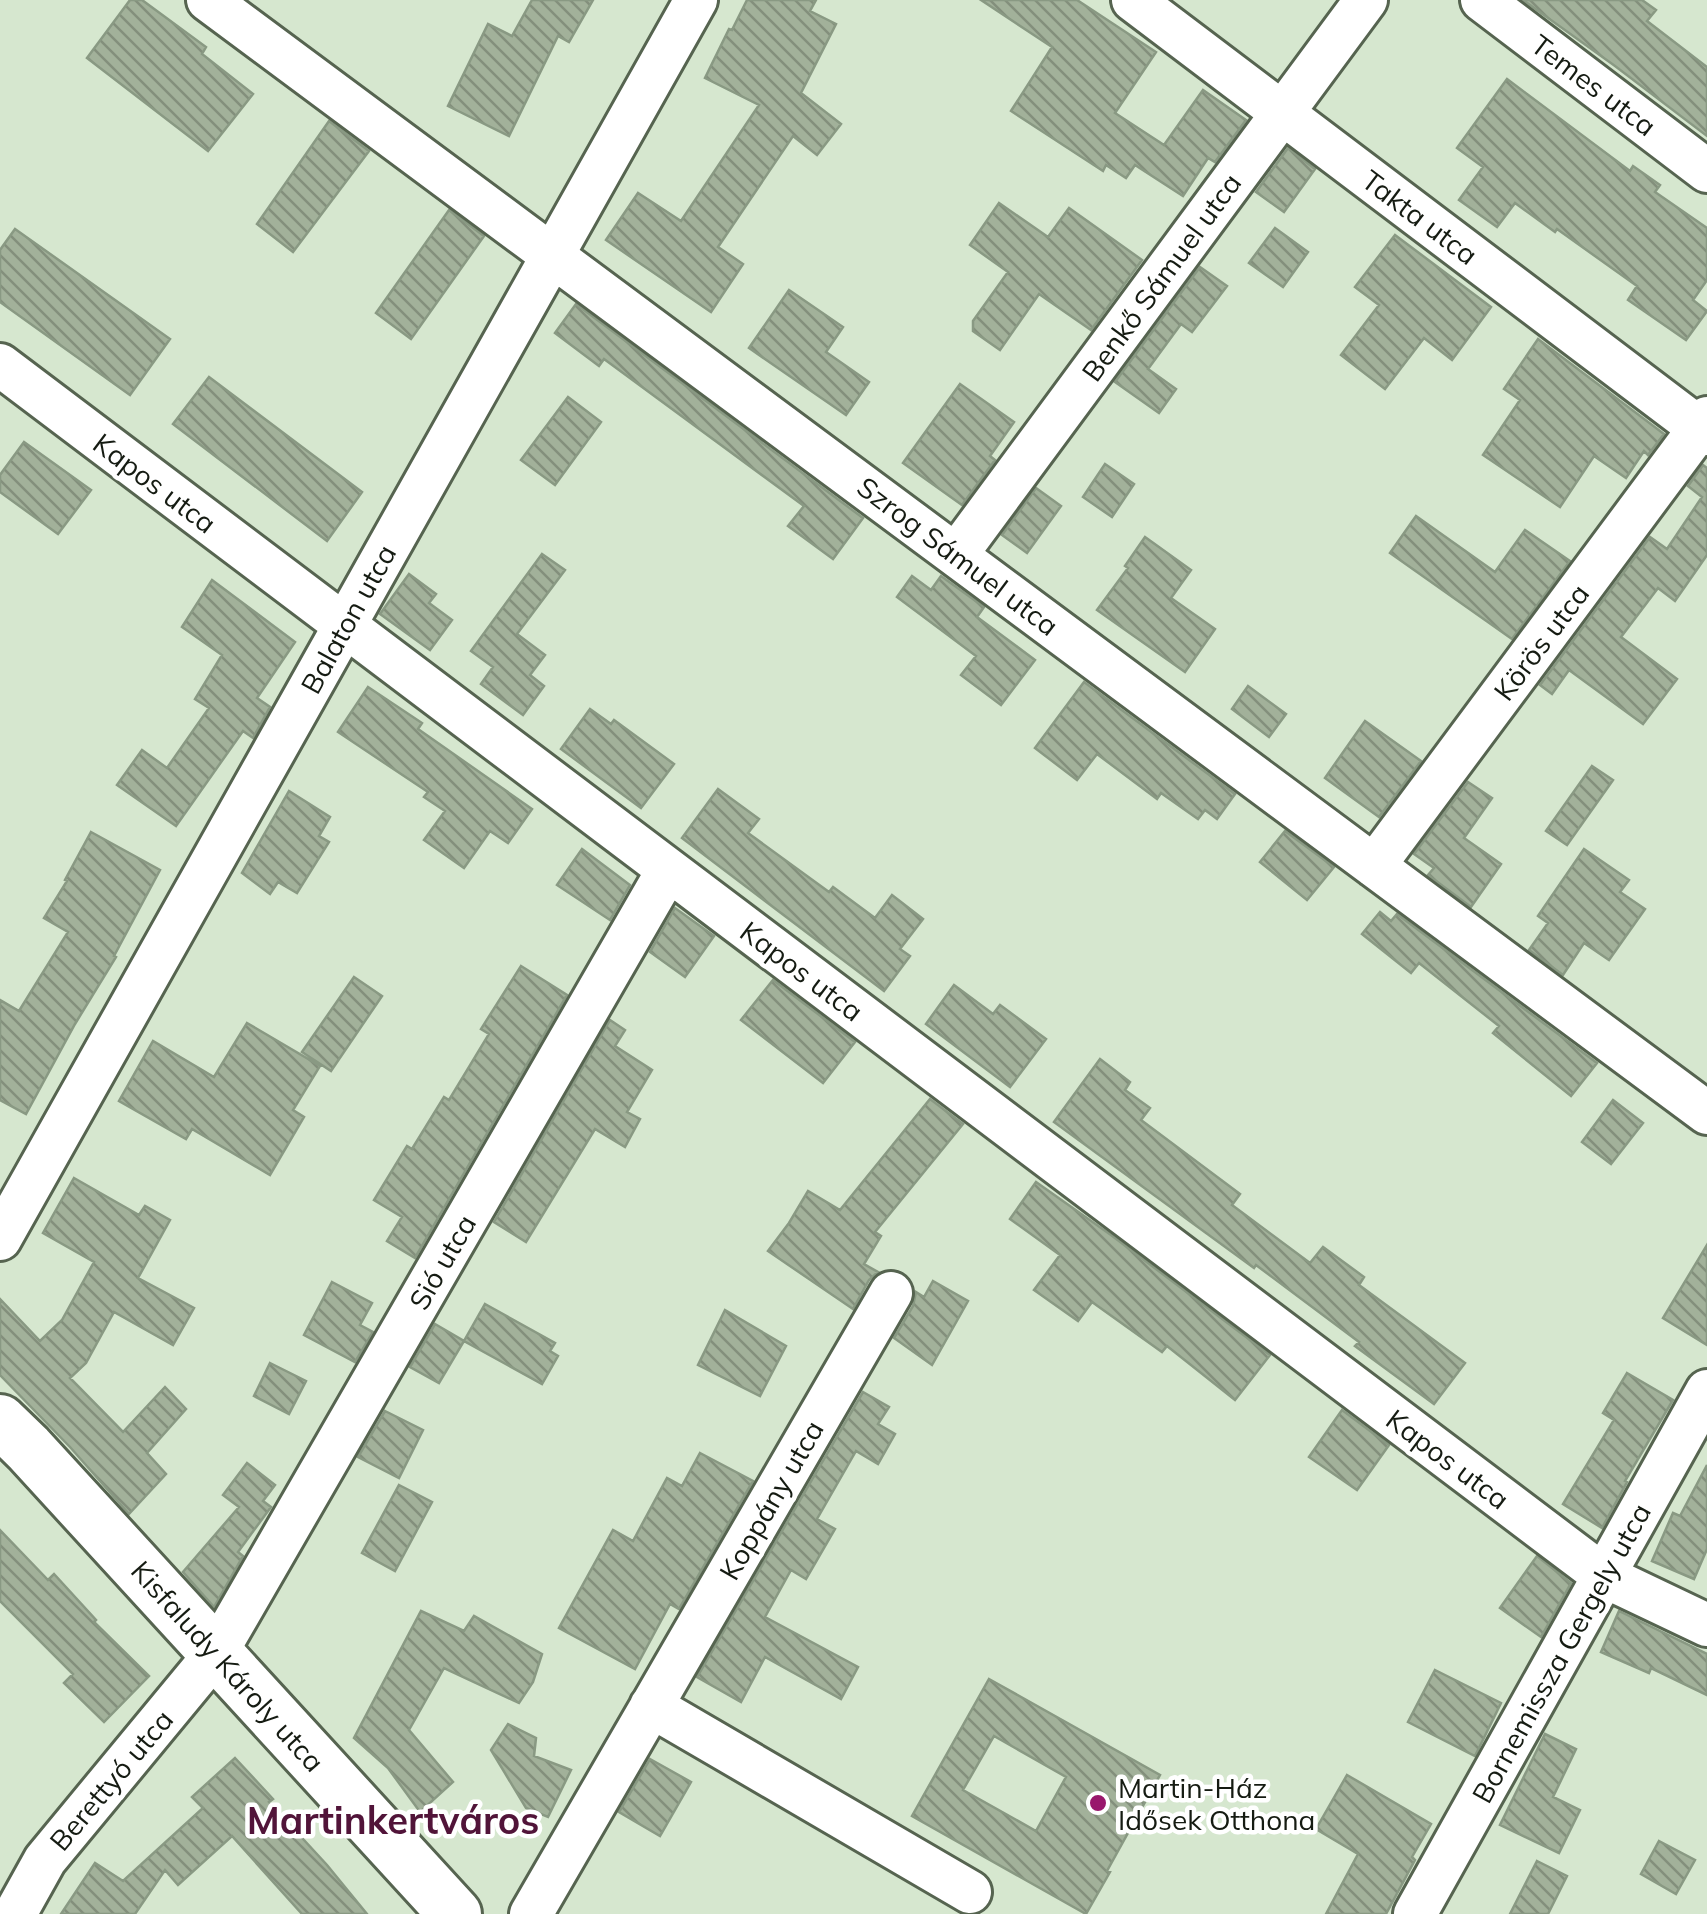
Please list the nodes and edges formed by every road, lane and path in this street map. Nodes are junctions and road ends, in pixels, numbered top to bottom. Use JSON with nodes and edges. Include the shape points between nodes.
{"nodes":[{"id":1,"x":208,"y":0,"type":"edge"},
{"id":2,"x":696,"y":0,"type":"edge"},
{"id":3,"x":1132,"y":0,"type":"edge"},
{"id":4,"x":1366,"y":0,"type":"edge"},
{"id":5,"x":1482,"y":0,"type":"edge"},
{"id":6,"x":1282,"y":113,"type":"junction"},
{"id":7,"x":1707,"y":170,"type":"edge"},
{"id":8,"x":552,"y":256,"type":"junction"},
{"id":9,"x":0,"y":365,"type":"edge"},
{"id":10,"x":1704,"y":427,"type":"edge"},
{"id":11,"x":956,"y":555,"type":"junction"},
{"id":12,"x":344,"y":625,"type":"junction"},
{"id":13,"x":1374,"y":866,"type":"junction"},
{"id":14,"x":668,"y":870,"type":"junction"},
{"id":15,"x":1707,"y":1113,"type":"edge"},
{"id":16,"x":0,"y":1238,"type":"edge"},
{"id":17,"x":890,"y":1293,"type":"dead end"},
{"id":18,"x":1707,"y":1391,"type":"edge"},
{"id":19,"x":0,"y":1420,"type":"edge"},
{"id":20,"x":1604,"y":1576,"type":"junction"},
{"id":21,"x":1707,"y":1625,"type":"edge"},
{"id":22,"x":216,"y":1653,"type":"junction"},
{"id":23,"x":651,"y":1706,"type":"junction"},
{"id":24,"x":970,"y":1892,"type":"dead end"},
{"id":25,"x":15,"y":1914,"type":"edge"},
{"id":26,"x":454,"y":1914,"type":"edge"},
{"id":27,"x":531,"y":1914,"type":"edge"},
{"id":28,"x":1415,"y":1914,"type":"edge"}],
"edges":[{"from":1,"to":8,"type":"street","name":"Szrog Sámuel utca"},
{"from":2,"to":8,"type":"street","name":"Balaton utca"},
{"from":3,"to":6,"type":"street","name":"Takta utca"},
{"from":4,"to":6,"type":"street","name":"Benkő Sámuel utca"},
{"from":5,"to":7,"type":"street","name":"Temes utca"},
{"from":6,"to":10,"type":"street","name":"Takta utca"},
{"from":6,"to":11,"type":"street","name":"Benkő Sámuel utca"},
{"from":8,"to":11,"type":"street","name":"Szrog Sámuel utca"},
{"from":8,"to":12,"type":"street","name":"Balaton utca"},
{"from":9,"to":12,"type":"street","name":"Kapos utca"},
{"from":10,"to":13,"type":"street","name":"Körös utca"},
{"from":11,"to":13,"type":"street","name":"Szrog Sámuel utca"},
{"from":12,"to":14,"type":"street","name":"Kapos utca"},
{"from":12,"to":16,"type":"street","name":"Balaton utca"},
{"from":13,"to":15,"type":"street","name":"Szrog Sámuel utca"},
{"from":14,"to":20,"type":"street","name":"Kapos utca"},
{"from":14,"to":22,"type":"street","name":"Sió utca"},
{"from":17,"to":23,"type":"street","name":"Koppány utca"},
{"from":18,"to":20,"type":"street","name":"Bornemissza Gergely utca"},
{"from":19,"to":22,"type":"main road","name":"Kisfaludy Károly utca"},
{"from":20,"to":21,"type":"street","name":"Kapos utca"},
{"from":20,"to":28,"type":"street","name":"Bornemissza Gergely utca"},
{"from":22,"to":25,"type":"street","name":"Berettyó utca","via":[[45,1860]]},
{"from":22,"to":26,"type":"main road","name":"Kisfaludy Károly utca"},
{"from":23,"to":24,"type":"street"},
{"from":23,"to":27,"type":"street","name":"Koppány utca"}]}
